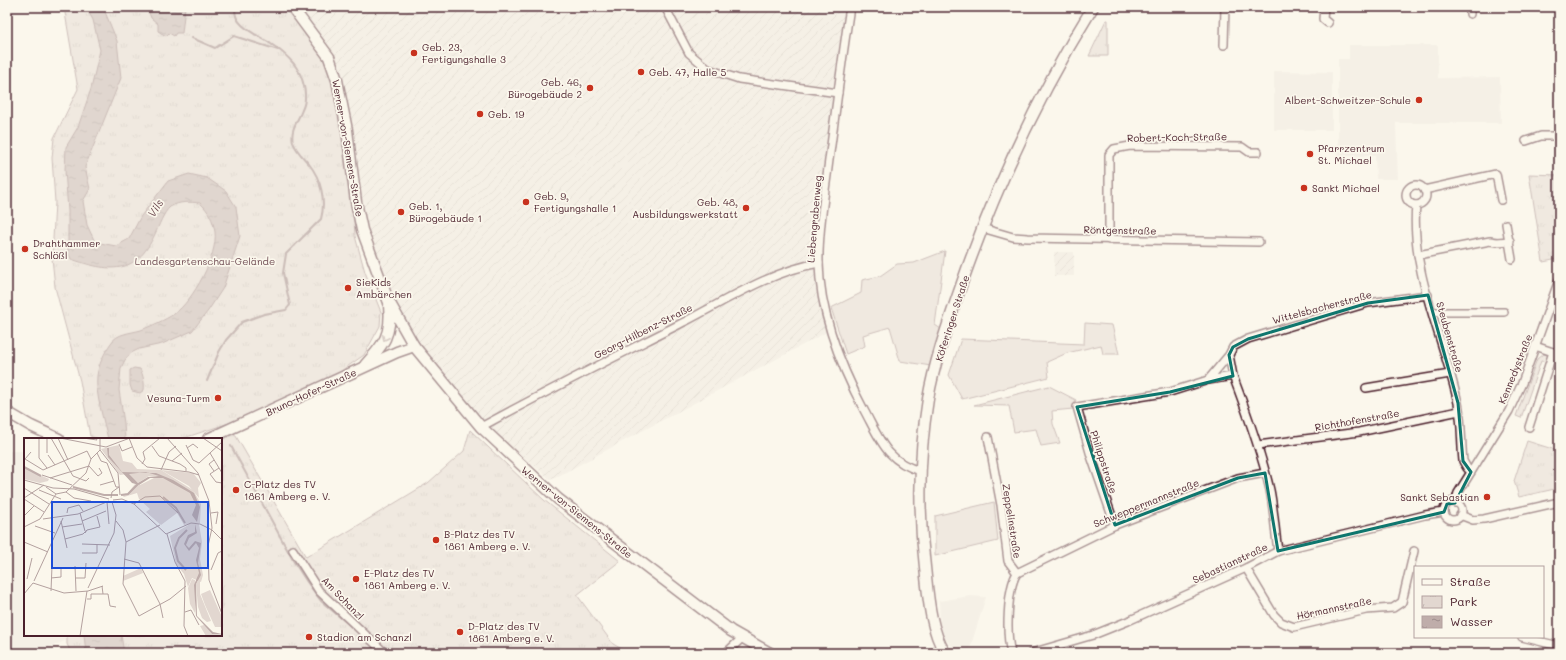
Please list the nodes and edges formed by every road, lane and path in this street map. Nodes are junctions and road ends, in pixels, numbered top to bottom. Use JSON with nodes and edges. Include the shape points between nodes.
{"nodes":[{"id":1,"x":292,"y":7,"type":"edge"},
{"id":2,"x":665,"y":7,"type":"edge"},
{"id":3,"x":850,"y":7,"type":"edge"},
{"id":4,"x":1093,"y":7,"type":"edge"},
{"id":5,"x":1225,"y":7,"type":"edge"},
{"id":6,"x":1324,"y":7,"type":"edge"},
{"id":7,"x":1328,"y":23,"type":"dead end"},
{"id":8,"x":1224,"y":45,"type":"dead end"},
{"id":9,"x":838,"y":93,"type":"junction"},
{"id":10,"x":1559,"y":136,"type":"edge"},
{"id":11,"x":1526,"y":141,"type":"dead end"},
{"id":12,"x":1258,"y":152,"type":"dead end"},
{"id":13,"x":1424,"y":190,"type":"junction"},
{"id":14,"x":1501,"y":200,"type":"dead end"},
{"id":15,"x":1416,"y":205,"type":"junction"},
{"id":16,"x":1506,"y":224,"type":"dead end"},
{"id":17,"x":982,"y":228,"type":"junction"},
{"id":18,"x":1109,"y":240,"type":"junction"},
{"id":19,"x":1510,"y":241,"type":"junction"},
{"id":20,"x":1259,"y":242,"type":"dead end"},
{"id":21,"x":1418,"y":255,"type":"junction"},
{"id":22,"x":1512,"y":259,"type":"dead end"},
{"id":23,"x":819,"y":263,"type":"junction"},
{"id":24,"x":1559,"y":280,"type":"edge"},
{"id":25,"x":1428,"y":295,"type":"junction"},
{"id":26,"x":388,"y":300,"type":"junction"},
{"id":27,"x":1433,"y":312,"type":"junction"},
{"id":28,"x":1504,"y":312,"type":"dead end"},
{"id":29,"x":414,"y":346,"type":"junction"},
{"id":30,"x":1535,"y":346,"type":"junction"},
{"id":31,"x":1556,"y":353,"type":"edge"},
{"id":32,"x":1229,"y":355,"type":"junction"},
{"id":33,"x":361,"y":370,"type":"junction"},
{"id":34,"x":1450,"y":374,"type":"junction"},
{"id":35,"x":1233,"y":376,"type":"junction"},
{"id":36,"x":1208,"y":380,"type":"junction"},
{"id":37,"x":1366,"y":388,"type":"dead end"},
{"id":38,"x":1459,"y":411,"type":"junction"},
{"id":39,"x":7,"y":412,"type":"edge"},
{"id":40,"x":481,"y":427,"type":"junction"},
{"id":41,"x":1529,"y":427,"type":"dead end"},
{"id":42,"x":988,"y":437,"type":"dead end"},
{"id":43,"x":57,"y":438,"type":"edge"},
{"id":44,"x":210,"y":438,"type":"edge"},
{"id":45,"x":1258,"y":445,"type":"junction"},
{"id":46,"x":921,"y":471,"type":"junction"},
{"id":47,"x":1471,"y":472,"type":"junction"},
{"id":48,"x":1265,"y":473,"type":"junction"},
{"id":49,"x":1559,"y":502,"type":"edge"},
{"id":50,"x":1455,"y":503,"type":"junction"},
{"id":51,"x":1444,"y":512,"type":"junction"},
{"id":52,"x":1460,"y":515,"type":"junction"},
{"id":53,"x":1115,"y":524,"type":"junction"},
{"id":54,"x":293,"y":550,"type":"dead end"},
{"id":55,"x":1278,"y":551,"type":"junction"},
{"id":56,"x":1414,"y":552,"type":"dead end"},
{"id":57,"x":1246,"y":568,"type":"junction"},
{"id":58,"x":1016,"y":573,"type":"junction"},
{"id":59,"x":1526,"y":638,"type":"edge"},
{"id":60,"x":741,"y":639,"type":"junction"},
{"id":61,"x":1559,"y":646,"type":"edge"},
{"id":62,"x":385,"y":653,"type":"edge"},
{"id":63,"x":726,"y":653,"type":"edge"},
{"id":64,"x":770,"y":653,"type":"edge"},
{"id":65,"x":945,"y":653,"type":"edge"},
{"id":66,"x":1011,"y":653,"type":"edge"},
{"id":67,"x":1031,"y":653,"type":"edge"}],
"edges":[{"from":1,"to":26,"type":"street","name":"Werner-von-Siemens-Straße","via":[[329,56],[337,80],[359,216]]},
{"from":2,"to":9,"type":"street","via":[[689,53],[708,69],[739,79]]},
{"from":3,"to":9,"type":"street","name":"Liebengrabenweg"},
{"from":4,"to":17,"type":"street","name":"Köferinger Straße","via":[[1070,44],[1020,138]]},
{"from":5,"to":8,"type":"street"},
{"from":6,"to":7,"type":"street","via":[[1324,20]]},
{"from":9,"to":23,"type":"street","name":"Liebengrabenweg"},
{"from":10,"to":11,"type":"street","via":[[1541,136]]},
{"from":12,"to":18,"type":"street","name":"Robert-Koch-Straße","via":[[1249,152],[1242,147],[1130,146],[1114,149],[1109,155]]},
{"from":13,"to":14,"type":"street","via":[[1496,174]]},
{"from":13,"to":15,"type":"street","via":[[1424,200]]},
{"from":13,"to":15,"type":"street","via":[[1415,186],[1407,192],[1408,200]]},
{"from":15,"to":21,"type":"street","name":"Steubenstraße","via":[[1414,223]]},
{"from":16,"to":19,"type":"street"},
{"from":17,"to":18,"type":"street","name":"Röntgenstraße","via":[[1012,237]]},
{"from":17,"to":46,"type":"street","name":"Köferinger Straße","via":[[949,322],[932,383],[923,435]]},
{"from":18,"to":20,"type":"street","name":"Röntgenstraße"},
{"from":19,"to":21,"type":"street","via":[[1490,241]]},
{"from":19,"to":22,"type":"street"},
{"from":21,"to":25,"type":"street","name":"Steubenstraße"},
{"from":23,"to":40,"type":"street","name":"Georg-Hilbenz-Straße","via":[[756,285]]},
{"from":23,"to":46,"type":"street","name":"Liebengrabenweg","via":[[824,308],[834,344],[847,376],[886,451],[910,469]]},
{"from":24,"to":30,"type":"street","name":"Kennedystraße"},
{"from":25,"to":27,"type":"street","name":"Steubenstraße"},
{"from":25,"to":32,"type":"street","name":"Wittelsbacherstraße","via":[[1368,304],[1297,324],[1248,339],[1233,347]]},
{"from":26,"to":29,"type":"street","name":"Werner-von-Siemens-Straße"},
{"from":26,"to":33,"type":"street","one_way":true,"via":[[390,324],[386,338]]},
{"from":27,"to":28,"type":"street"},
{"from":27,"to":34,"type":"street","name":"Steubenstraße"},
{"from":29,"to":33,"type":"street","name":"Bruno-Hofer-Straße"},
{"from":29,"to":40,"type":"street","name":"Werner-von-Siemens-Straße"},
{"from":30,"to":31,"type":"street"},
{"from":30,"to":47,"type":"street","name":"Kennedystraße","via":[[1509,411]]},
{"from":31,"to":41,"type":"street"},
{"from":32,"to":35,"type":"street"},
{"from":32,"to":36,"type":"street","name":"Wittelsbacherstraße"},
{"from":33,"to":44,"type":"street","name":"Bruno-Hofer-Straße"},
{"from":34,"to":37,"type":"street"},
{"from":34,"to":38,"type":"street","name":"Steubenstraße"},
{"from":35,"to":36,"type":"street"},
{"from":35,"to":45,"type":"street"},
{"from":36,"to":53,"type":"street","name":"Philippstraße","via":[[1170,392],[1077,407]]},
{"from":38,"to":45,"type":"street","name":"Richthofenstraße","via":[[1359,432]]},
{"from":38,"to":47,"type":"street","name":"Steubenstraße","via":[[1463,461]]},
{"from":39,"to":43,"type":"street"},
{"from":40,"to":60,"type":"street","name":"Werner-von-Siemens-Straße","via":[[558,499]]},
{"from":42,"to":58,"type":"street","name":"Zeppelinstraße","via":[[1008,561]]},
{"from":45,"to":48,"type":"street"},
{"from":46,"to":65,"type":"street","name":"Köferinger Straße","via":[[926,580],[935,630]]},
{"from":47,"to":50,"type":"street","name":"Kennedystraße"},
{"from":48,"to":53,"type":"street","name":"Schweppermannstraße","via":[[1238,478]]},
{"from":48,"to":55,"type":"street"},
{"from":49,"to":52,"type":"street","via":[[1484,519],[1473,520]]},
{"from":50,"to":51,"type":"street","via":[[1447,504]]},
{"from":50,"to":52,"type":"street","via":[[1460,507]]},
{"from":51,"to":52,"type":"street","via":[[1451,520]]},
{"from":51,"to":55,"type":"street","name":"Sebastianstraße"},
{"from":53,"to":58,"type":"street","name":"Schweppermannstraße"},
{"from":54,"to":62,"type":"street","name":"Am Schanzl","via":[[319,591]]},
{"from":55,"to":57,"type":"street","name":"Sebastianstraße"},
{"from":56,"to":57,"type":"street","name":"Hörmannstraße","via":[[1402,602],[1393,608],[1366,610],[1294,627],[1274,615]]},
{"from":57,"to":67,"type":"street","name":"Sebastianstraße","via":[[1128,621],[1092,635]]},
{"from":58,"to":66,"type":"street","name":"Zeppelinstraße","via":[[1011,585],[1008,628]]},
{"from":59,"to":61,"type":"street"},
{"from":60,"to":63,"type":"street"},
{"from":60,"to":64,"type":"street","name":"Werner-von-Siemens-Straße"}]}
